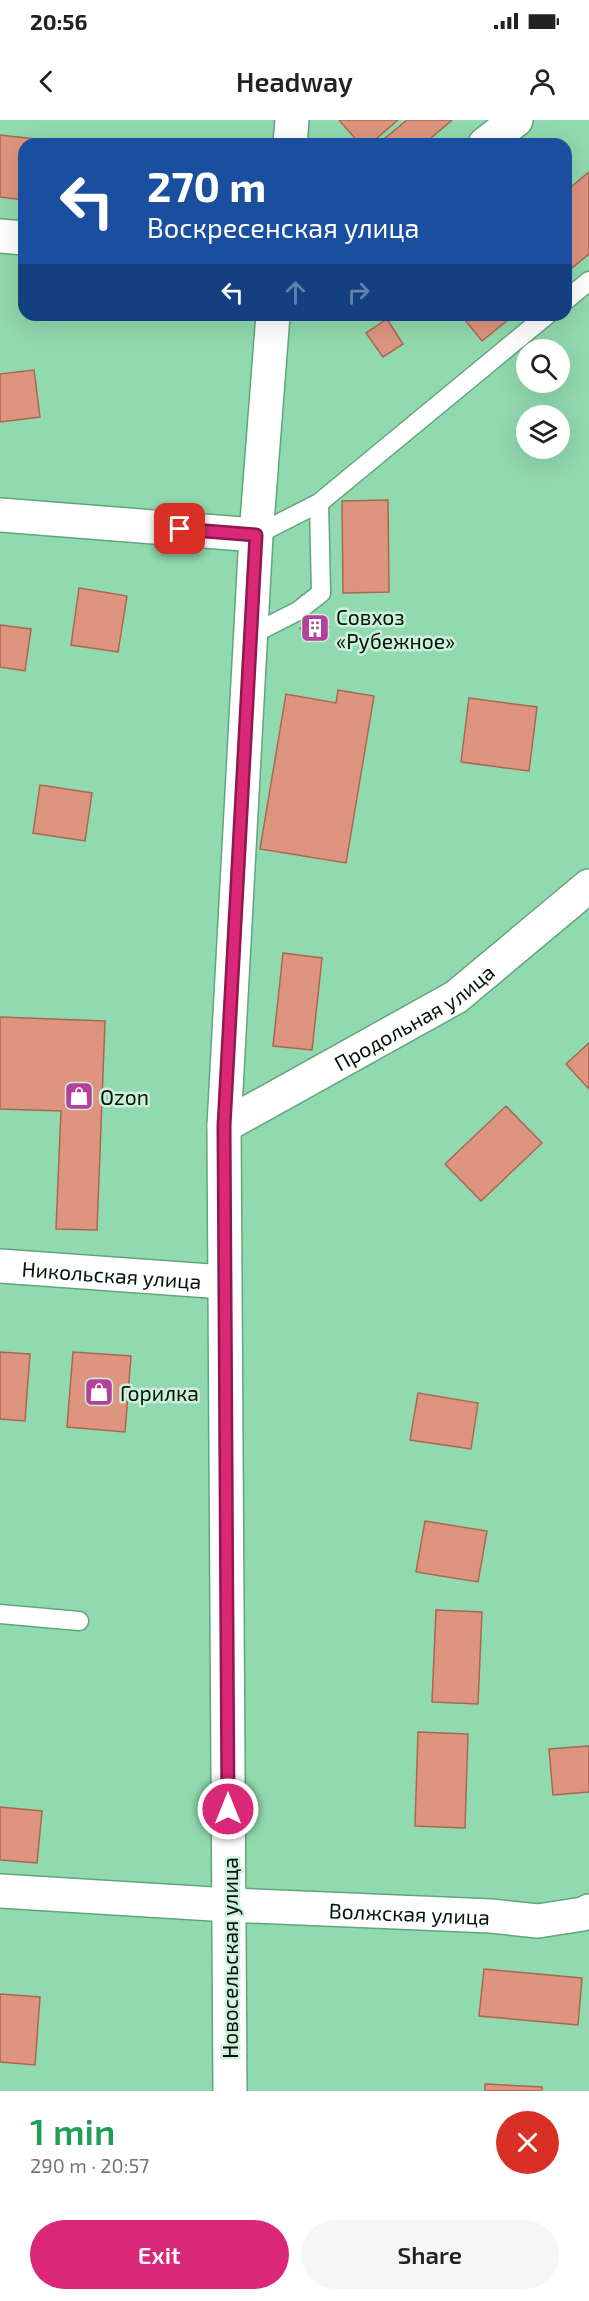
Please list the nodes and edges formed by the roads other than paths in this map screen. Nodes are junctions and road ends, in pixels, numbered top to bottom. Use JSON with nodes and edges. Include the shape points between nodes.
{"nodes":[{"id":1,"x":292,"y":120,"type":"edge"},
{"id":2,"x":516,"y":120,"type":"edge"},
{"id":3,"x":290,"y":138,"type":"edge"},
{"id":4,"x":493,"y":138,"type":"edge"},
{"id":5,"x":0,"y":236,"type":"edge"},
{"id":6,"x":18,"y":238,"type":"edge"},
{"id":7,"x":589,"y":281,"type":"edge"},
{"id":8,"x":572,"y":295,"type":"edge"},
{"id":9,"x":273,"y":321,"type":"edge"},
{"id":10,"x":540,"y":321,"type":"edge"},
{"id":11,"x":319,"y":503,"type":"junction"},
{"id":12,"x":0,"y":515,"type":"edge"},
{"id":13,"x":256,"y":535,"type":"junction"},
{"id":14,"x":251,"y":635,"type":"junction"},
{"id":15,"x":589,"y":886,"type":"edge"},
{"id":16,"x":224,"y":1126,"type":"junction"},
{"id":17,"x":0,"y":1266,"type":"edge"},
{"id":18,"x":224,"y":1282,"type":"junction"},
{"id":19,"x":0,"y":1614,"type":"edge"},
{"id":20,"x":79,"y":1621,"type":"dead end"},
{"id":21,"x":0,"y":1891,"type":"edge"},
{"id":22,"x":228,"y":1905,"type":"junction"},
{"id":23,"x":589,"y":1911,"type":"edge"},
{"id":24,"x":230,"y":2091,"type":"edge"}],
"edges":[{"from":1,"to":3,"type":"street"},
{"from":2,"to":4,"type":"street"},
{"from":5,"to":6,"type":"street"},
{"from":7,"to":8,"type":"lane"},
{"from":9,"to":13,"type":"street","name":"Новосельская улица"},
{"from":10,"to":11,"type":"lane"},
{"from":11,"to":13,"type":"lane"},
{"from":11,"to":14,"type":"lane","via":[[321,593],[298,611]]},
{"from":12,"to":13,"type":"street"},
{"from":13,"to":14,"type":"street","name":"Новосельская улица"},
{"from":14,"to":16,"type":"street","name":"Новосельская улица"},
{"from":15,"to":16,"type":"street","name":"Продольная улица","via":[[456,998]]},
{"from":16,"to":18,"type":"street","name":"Новосельская улица"},
{"from":17,"to":18,"type":"street","name":"Никольская улица"},
{"from":18,"to":22,"type":"street","name":"Новосельская улица"},
{"from":19,"to":20,"type":"lane"},
{"from":21,"to":22,"type":"street","name":"Волжская улица"},
{"from":22,"to":23,"type":"street","name":"Волжская улица","via":[[538,1921]]},
{"from":22,"to":24,"type":"street","name":"Новосельская улица"}]}
